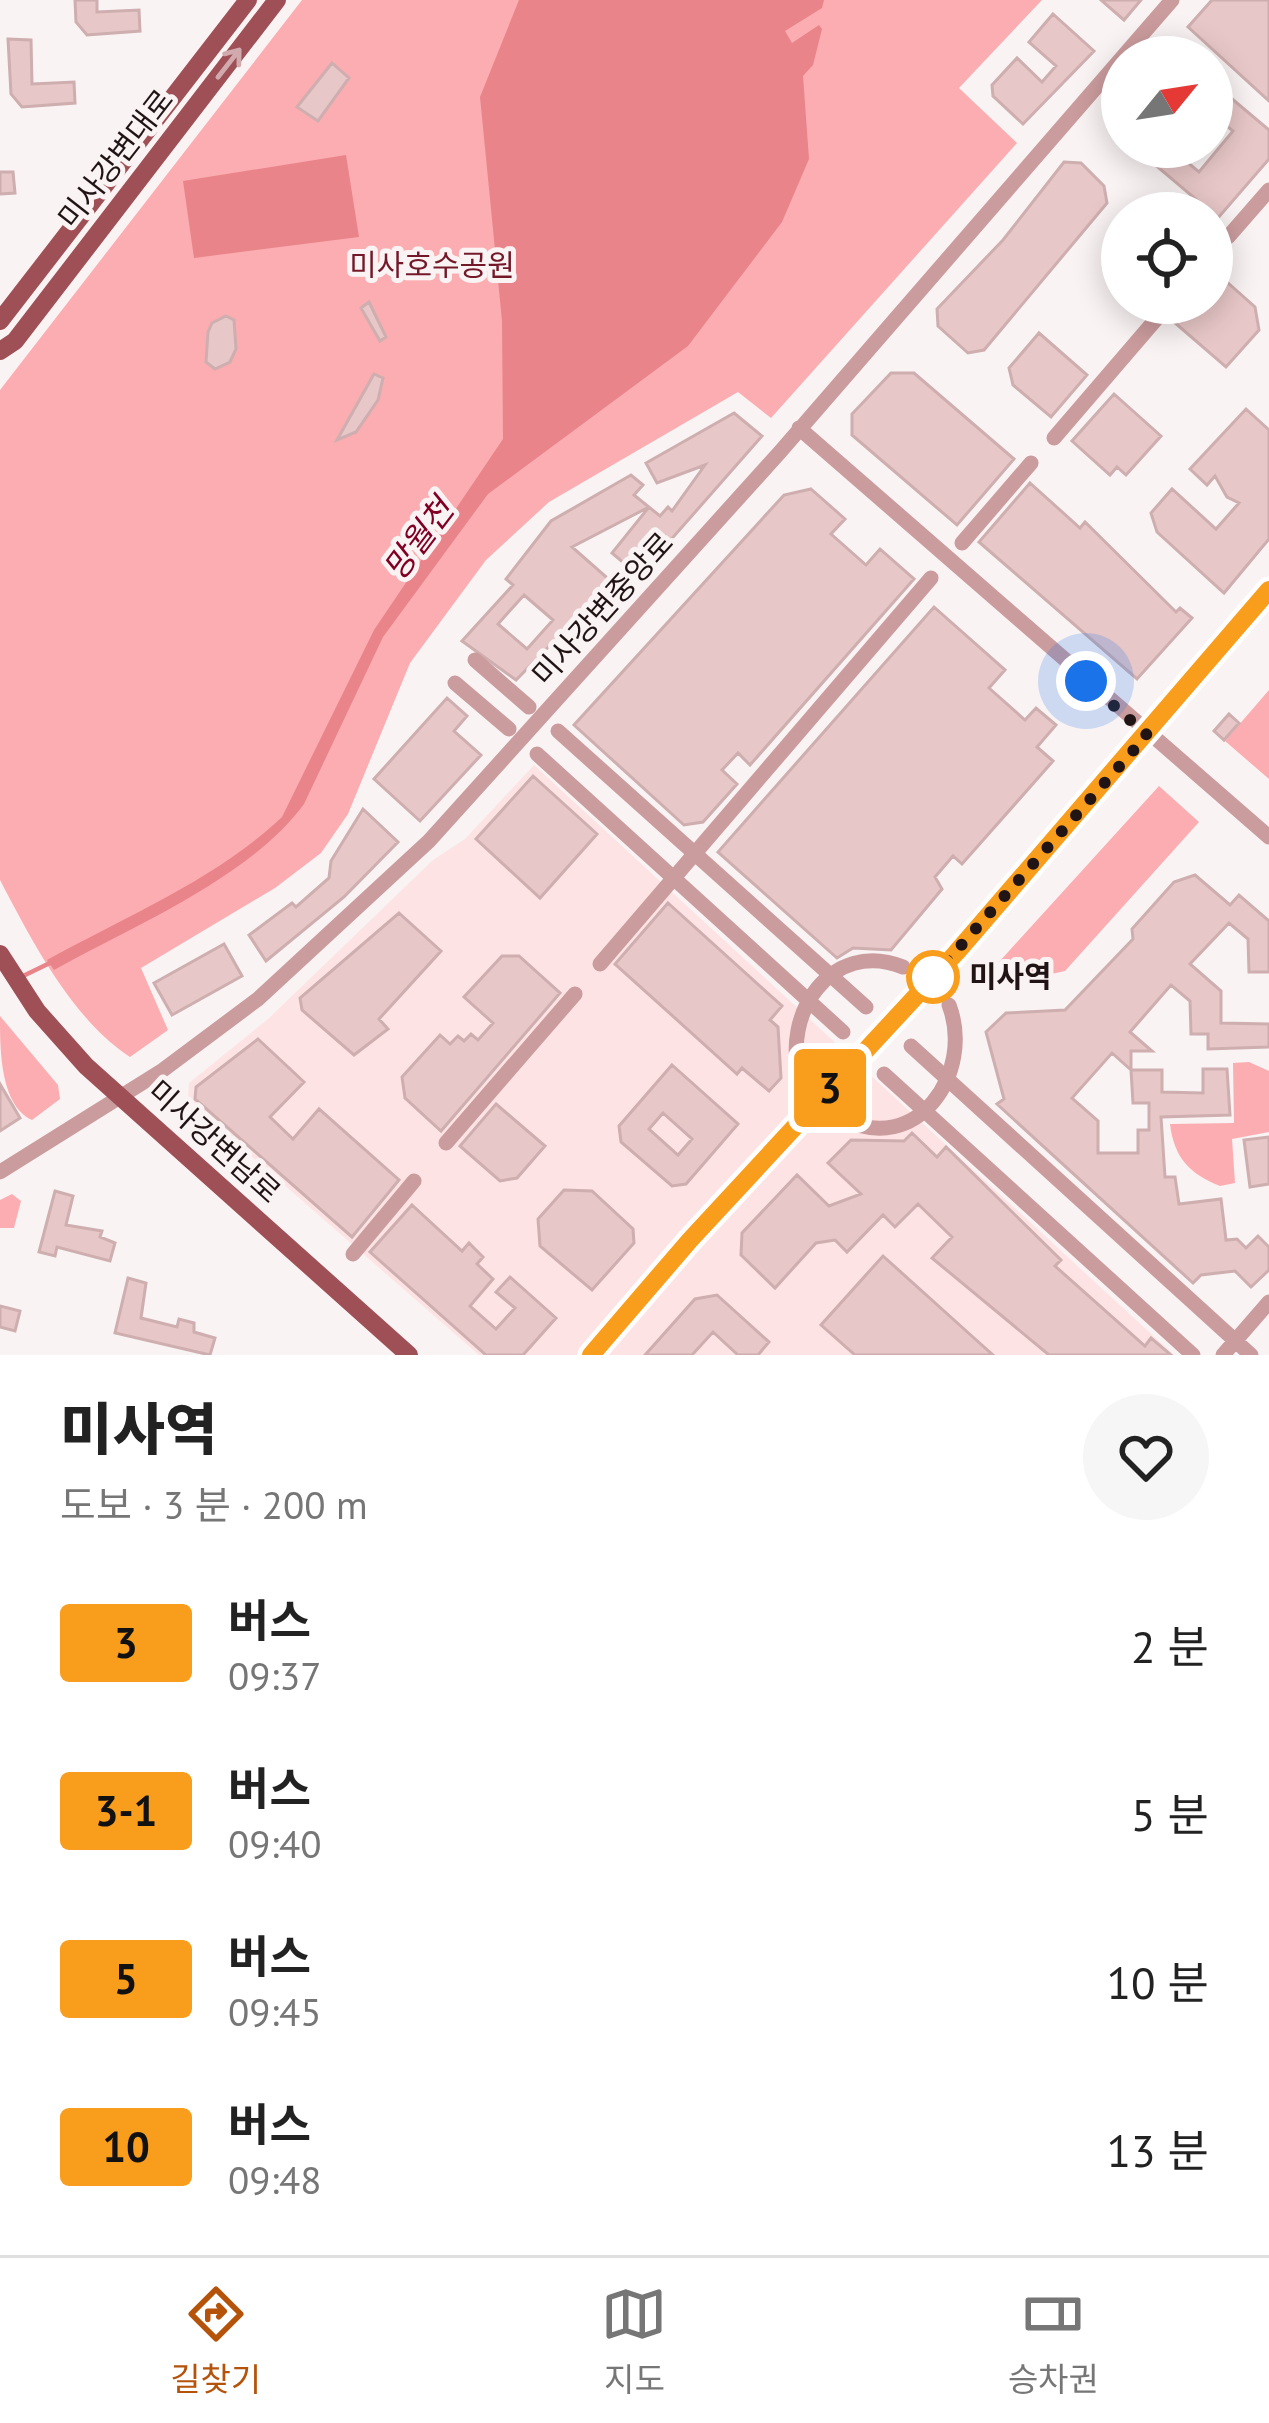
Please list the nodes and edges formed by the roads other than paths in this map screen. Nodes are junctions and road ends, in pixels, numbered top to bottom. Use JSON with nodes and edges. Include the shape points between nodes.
{"nodes":[{"id":1,"x":248,"y":0,"type":"edge"},
{"id":2,"x":277,"y":0,"type":"edge"},
{"id":3,"x":1172,"y":0,"type":"edge"},
{"id":4,"x":1269,"y":190,"type":"edge"},
{"id":5,"x":1233,"y":231,"type":"edge"},
{"id":6,"x":0,"y":321,"type":"edge"},
{"id":7,"x":1153,"y":324,"type":"edge"},
{"id":8,"x":0,"y":351,"type":"edge"},
{"id":9,"x":800,"y":428,"type":"junction"},
{"id":10,"x":1054,"y":438,"type":"dead end"},
{"id":11,"x":1031,"y":464,"type":"dead end"},
{"id":12,"x":962,"y":543,"type":"dead end"},
{"id":13,"x":931,"y":578,"type":"dead end"},
{"id":14,"x":1269,"y":590,"type":"edge"},
{"id":15,"x":475,"y":660,"type":"dead end"},
{"id":16,"x":454,"y":683,"type":"dead end"},
{"id":17,"x":529,"y":707,"type":"dead end"},
{"id":18,"x":509,"y":729,"type":"dead end"},
{"id":19,"x":558,"y":731,"type":"dead end"},
{"id":20,"x":1147,"y":735,"type":"junction"},
{"id":21,"x":537,"y":754,"type":"dead end"},
{"id":22,"x":1269,"y":837,"type":"edge"},
{"id":23,"x":694,"y":854,"type":"junction"},
{"id":24,"x":674,"y":878,"type":"junction"},
{"id":25,"x":0,"y":954,"type":"edge"},
{"id":26,"x":601,"y":964,"type":"dead end"},
{"id":27,"x":903,"y":968,"type":"dead end"},
{"id":28,"x":830,"y":974,"type":"junction"},
{"id":29,"x":575,"y":994,"type":"dead end"},
{"id":30,"x":807,"y":999,"type":"junction"},
{"id":31,"x":949,"y":1005,"type":"dead end"},
{"id":32,"x":866,"y":1007,"type":"dead end"},
{"id":33,"x":843,"y":1032,"type":"dead end"},
{"id":34,"x":911,"y":1046,"type":"dead end"},
{"id":35,"x":884,"y":1074,"type":"dead end"},
{"id":36,"x":801,"y":1079,"type":"dead end"},
{"id":37,"x":950,"y":1082,"type":"junction"},
{"id":38,"x":120,"y":1098,"type":"junction"},
{"id":39,"x":924,"y":1110,"type":"junction"},
{"id":40,"x":842,"y":1118,"type":"dead end"},
{"id":41,"x":446,"y":1143,"type":"dead end"},
{"id":42,"x":0,"y":1172,"type":"edge"},
{"id":43,"x":414,"y":1181,"type":"dead end"},
{"id":44,"x":353,"y":1254,"type":"dead end"},
{"id":45,"x":1269,"y":1302,"type":"edge"},
{"id":46,"x":1228,"y":1349,"type":"edge"},
{"id":47,"x":409,"y":1355,"type":"edge"},
{"id":48,"x":591,"y":1355,"type":"edge"},
{"id":49,"x":1193,"y":1355,"type":"edge"},
{"id":50,"x":1251,"y":1355,"type":"edge"}],
"edges":[{"from":1,"to":6,"type":"main road","name":"미사강변대로"},
{"from":8,"to":2,"type":"main road","name":"미사강변대로","one_way":true},
{"from":3,"to":9,"type":"street","name":"미사강변중앙로"},
{"from":4,"to":5,"type":"street"},
{"from":7,"to":10,"type":"street"},
{"from":9,"to":20,"type":"street"},
{"from":9,"to":38,"type":"street","name":"미사강변중앙로","via":[[429,841],[258,999]]},
{"from":11,"to":12,"type":"street"},
{"from":13,"to":23,"type":"street"},
{"from":14,"to":20,"type":"main road"},
{"from":15,"to":17,"type":"street"},
{"from":16,"to":18,"type":"street"},
{"from":19,"to":23,"type":"street"},
{"from":20,"to":22,"type":"street"},
{"from":20,"to":48,"type":"main road"},
{"from":21,"to":24,"type":"street"},
{"from":23,"to":24,"type":"street"},
{"from":23,"to":28,"type":"street"},
{"from":24,"to":26,"type":"street"},
{"from":24,"to":30,"type":"street"},
{"from":25,"to":38,"type":"main road","name":"미사강변남로","via":[[38,1011]]},
{"from":27,"to":28,"type":"street","via":[[869,961]]},
{"from":28,"to":30,"type":"street"},
{"from":28,"to":32,"type":"street"},
{"from":29,"to":41,"type":"street"},
{"from":30,"to":33,"type":"street"},
{"from":30,"to":36,"type":"street","via":[[793,1047]]},
{"from":31,"to":37,"type":"street","via":[[958,1035]]},
{"from":34,"to":37,"type":"street"},
{"from":35,"to":39,"type":"street"},
{"from":37,"to":39,"type":"street"},
{"from":37,"to":46,"type":"street"},
{"from":38,"to":42,"type":"street","name":"미사강변중앙로"},
{"from":38,"to":47,"type":"main road","name":"미사강변남로"},
{"from":39,"to":40,"type":"street","via":[[879,1127]]},
{"from":39,"to":49,"type":"street"},
{"from":43,"to":44,"type":"street"},
{"from":45,"to":46,"type":"street"},
{"from":46,"to":50,"type":"street"}]}
